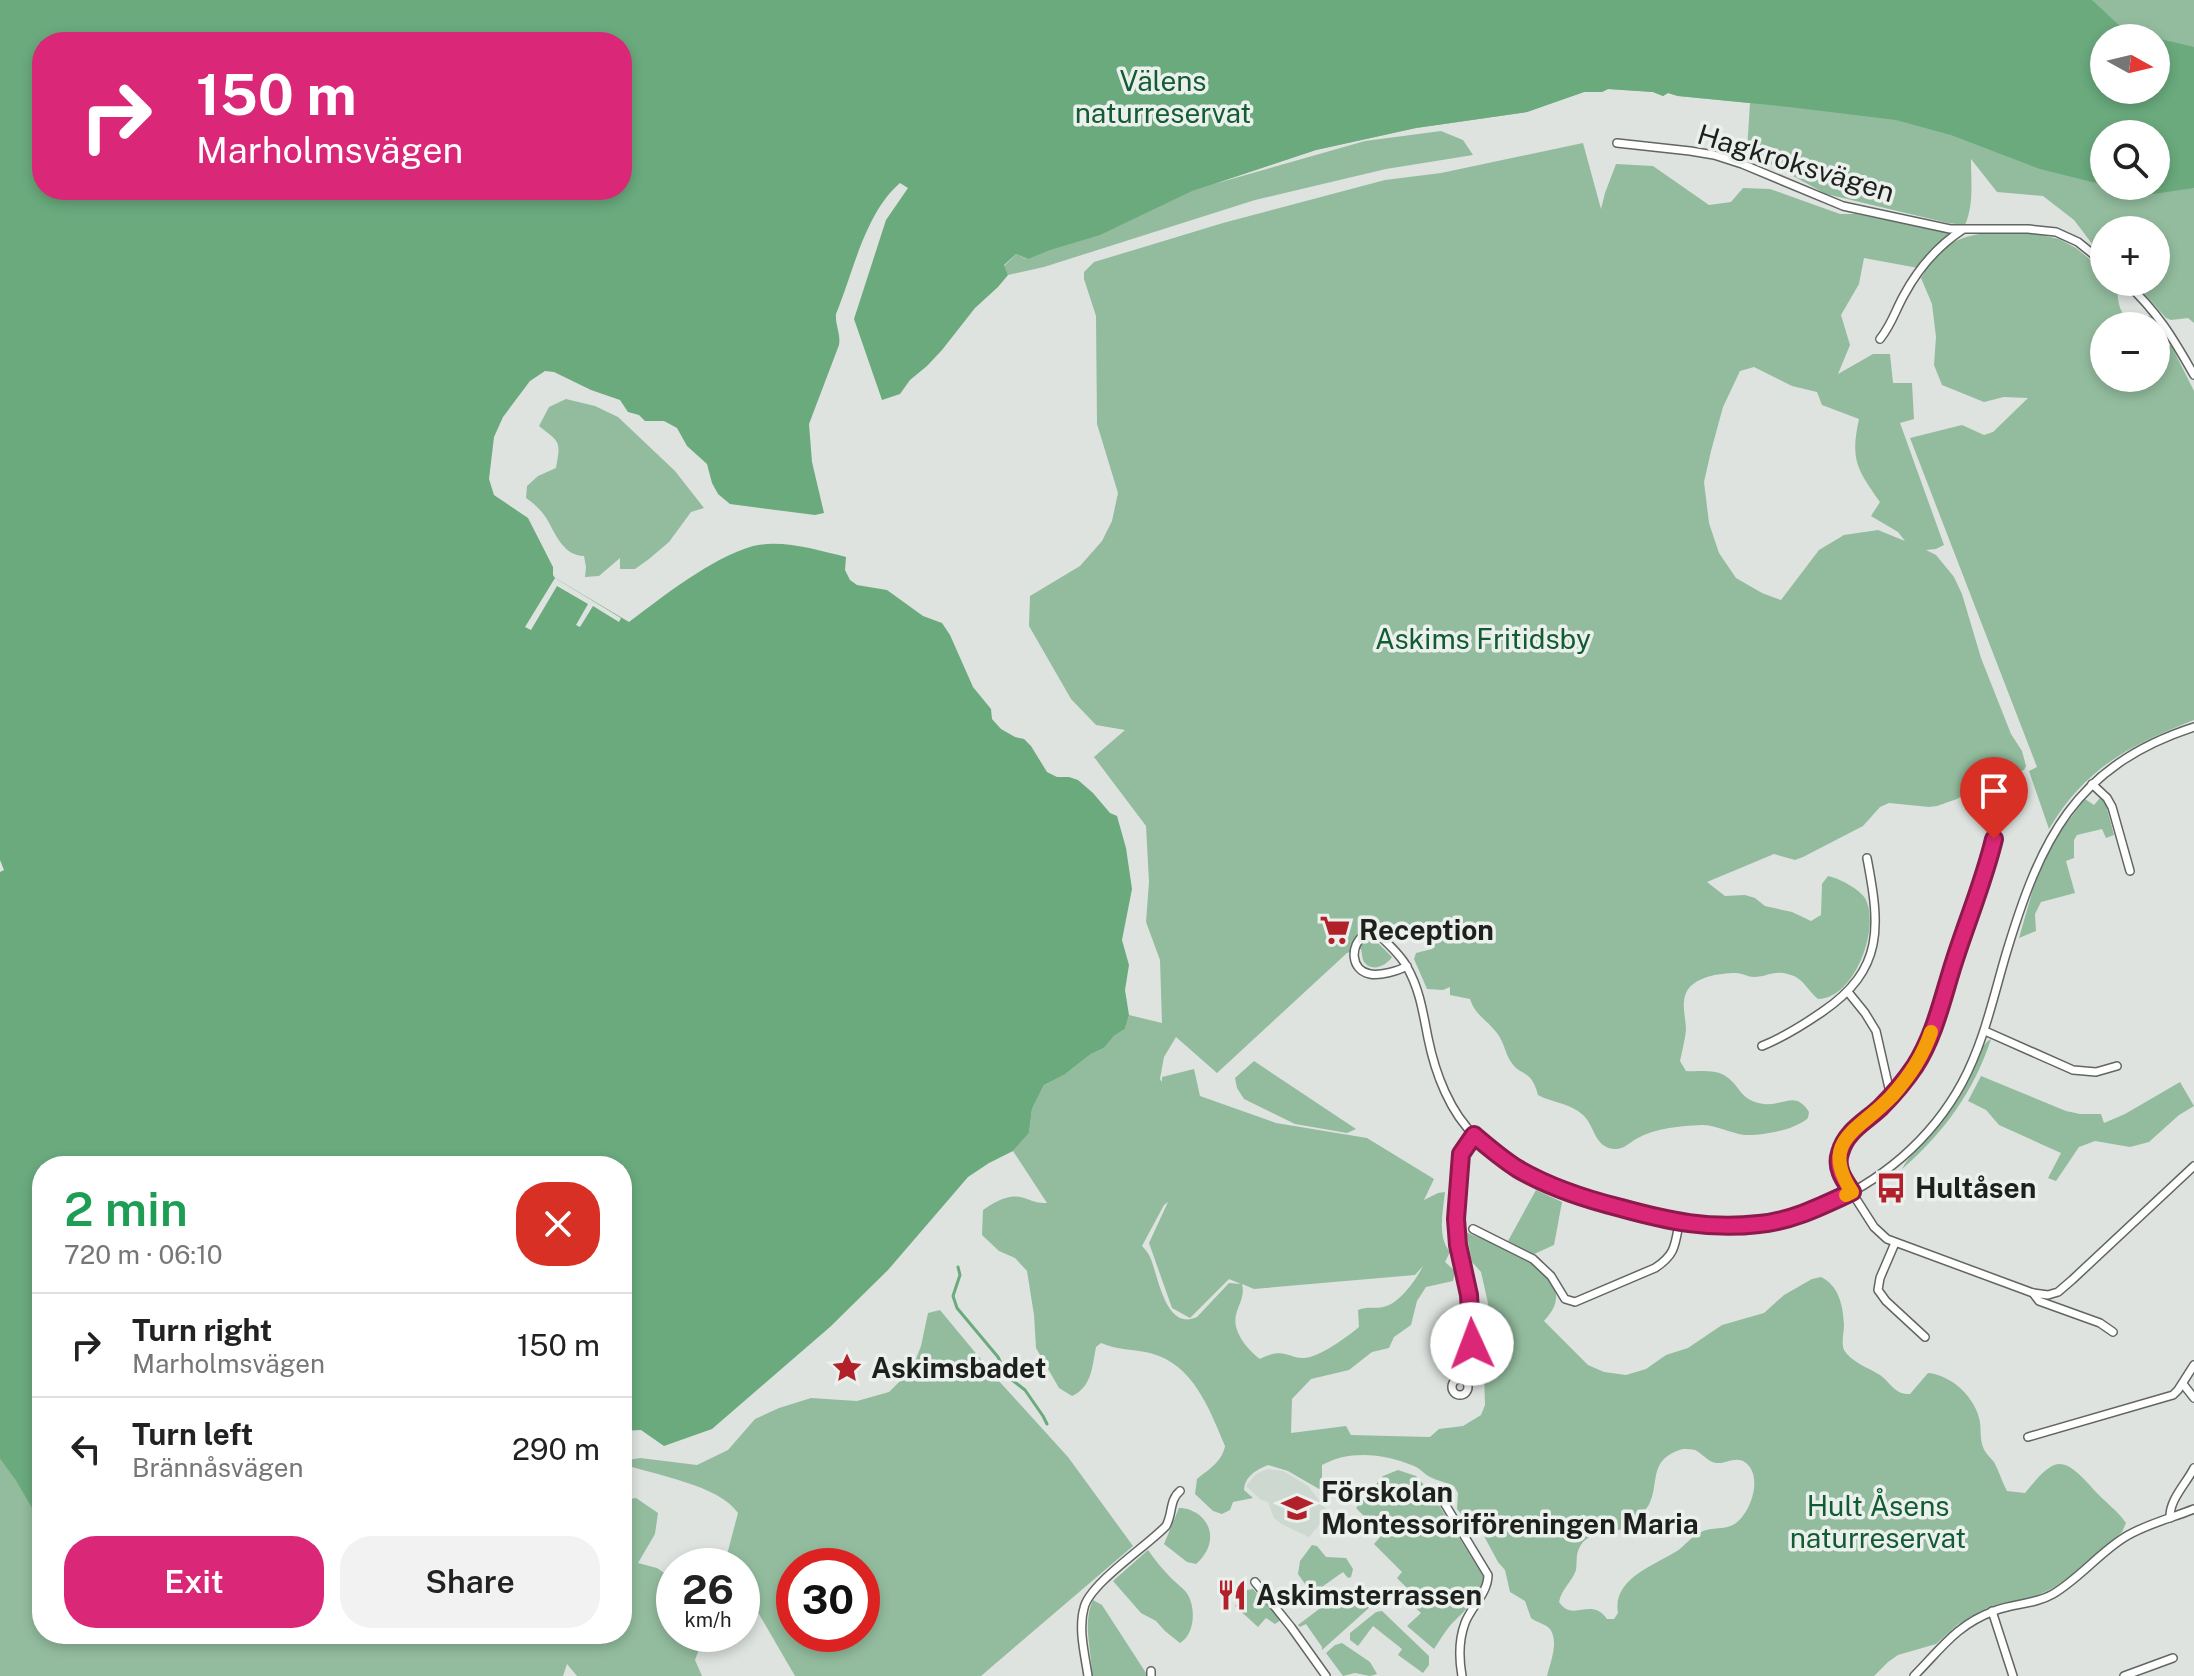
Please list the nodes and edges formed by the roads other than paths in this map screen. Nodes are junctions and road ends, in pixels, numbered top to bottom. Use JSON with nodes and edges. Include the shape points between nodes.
{"nodes":[{"id":1,"x":1617,"y":143,"type":"dead end"},
{"id":2,"x":1962,"y":230,"type":"junction"},
{"id":3,"x":2090,"y":252,"type":"edge"},
{"id":4,"x":2139,"y":296,"type":"edge"},
{"id":5,"x":1880,"y":339,"type":"dead end"},
{"id":6,"x":2194,"y":375,"type":"edge"},
{"id":7,"x":2194,"y":727,"type":"edge"},
{"id":8,"x":2092,"y":784,"type":"junction"},
{"id":9,"x":1997,"y":819,"type":"dead end"},
{"id":10,"x":1867,"y":858,"type":"dead end"},
{"id":11,"x":2130,"y":871,"type":"dead end"},
{"id":12,"x":1407,"y":966,"type":"junction"},
{"id":13,"x":1848,"y":992,"type":"junction"},
{"id":14,"x":1985,"y":1031,"type":"junction"},
{"id":15,"x":1762,"y":1046,"type":"dead end"},
{"id":16,"x":2117,"y":1066,"type":"dead end"},
{"id":17,"x":1891,"y":1097,"type":"junction"},
{"id":18,"x":1474,"y":1135,"type":"junction"},
{"id":19,"x":2194,"y":1166,"type":"edge"},
{"id":20,"x":1852,"y":1192,"type":"junction"},
{"id":21,"x":1679,"y":1223,"type":"junction"},
{"id":22,"x":1473,"y":1229,"type":"dead end"},
{"id":23,"x":1895,"y":1243,"type":"junction"},
{"id":24,"x":2033,"y":1293,"type":"junction"},
{"id":25,"x":2113,"y":1332,"type":"dead end"},
{"id":26,"x":1925,"y":1337,"type":"dead end"},
{"id":27,"x":2194,"y":1365,"type":"edge"},
{"id":28,"x":1462,"y":1379,"type":"dead end"},
{"id":29,"x":2183,"y":1384,"type":"junction"},
{"id":30,"x":2194,"y":1398,"type":"edge"},
{"id":31,"x":2028,"y":1437,"type":"dead end"},
{"id":32,"x":2194,"y":1468,"type":"edge"},
{"id":33,"x":1180,"y":1491,"type":"dead end"},
{"id":34,"x":1440,"y":1496,"type":"dead end"},
{"id":35,"x":2194,"y":1509,"type":"edge"},
{"id":36,"x":2170,"y":1518,"type":"junction"},
{"id":37,"x":1255,"y":1582,"type":"dead end"},
{"id":38,"x":1992,"y":1611,"type":"junction"},
{"id":39,"x":2173,"y":1658,"type":"dead end"},
{"id":40,"x":1088,"y":1676,"type":"edge"},
{"id":41,"x":1326,"y":1676,"type":"edge"},
{"id":42,"x":1462,"y":1676,"type":"edge"},
{"id":43,"x":1914,"y":1676,"type":"edge"},
{"id":44,"x":2013,"y":1676,"type":"edge"},
{"id":45,"x":2124,"y":1676,"type":"edge"}],
"edges":[{"from":1,"to":2,"type":"street","name":"Hagkroksvägen","via":[[1714,155],[1843,206]]},
{"from":2,"to":3,"type":"street","name":"Hagkroksvägen","via":[[2056,232]]},
{"from":2,"to":5,"type":"street","via":[[1925,264]]},
{"from":4,"to":6,"type":"street","via":[[2170,332]]},
{"from":7,"to":8,"type":"street","via":[[2145,746]]},
{"from":8,"to":11,"type":"street","via":[[2112,807]]},
{"from":8,"to":14,"type":"street","via":[[2041,855]]},
{"from":9,"to":17,"type":"street","via":[[1928,1041]]},
{"from":10,"to":13,"type":"street","via":[[1875,940],[1864,971]]},
{"from":12,"to":12,"type":"street","via":[[1379,935],[1364,935],[1355,943],[1353,956],[1365,972]]},
{"from":12,"to":18,"type":"street","via":[[1443,1085]]},
{"from":13,"to":15,"type":"street"},
{"from":13,"to":17,"type":"street","via":[[1876,1031]]},
{"from":14,"to":16,"type":"street","via":[[2073,1070],[2096,1072]]},
{"from":14,"to":20,"type":"street","via":[[1962,1083],[1934,1125],[1899,1160]]},
{"from":17,"to":20,"type":"street","via":[[1852,1130],[1840,1151],[1839,1170]]},
{"from":18,"to":21,"type":"street","via":[[1515,1167],[1559,1188]]},
{"from":18,"to":28,"type":"street","via":[[1461,1154],[1456,1219],[1472,1324],[1471,1362]]},
{"from":19,"to":24,"type":"street","via":[[2058,1292]]},
{"from":20,"to":21,"type":"street","via":[[1762,1224]]},
{"from":20,"to":23,"type":"street","via":[[1874,1227]]},
{"from":21,"to":22,"type":"street","via":[[1674,1251],[1665,1262],[1575,1302],[1565,1299],[1533,1259]]},
{"from":23,"to":24,"type":"street"},
{"from":23,"to":26,"type":"street","via":[[1878,1290]]},
{"from":24,"to":25,"type":"street","via":[[2039,1301]]},
{"from":27,"to":29,"type":"street"},
{"from":29,"to":30,"type":"street"},
{"from":29,"to":31,"type":"street","via":[[2173,1395]]},
{"from":32,"to":36,"type":"street","via":[[2172,1504]]},
{"from":33,"to":40,"type":"street","via":[[1166,1526],[1086,1601],[1082,1624]]},
{"from":34,"to":42,"type":"street","via":[[1488,1579],[1464,1627]]},
{"from":35,"to":36,"type":"street"},
{"from":36,"to":38,"type":"street","via":[[2126,1536],[2050,1596]]},
{"from":37,"to":41,"type":"street"},
{"from":38,"to":43,"type":"street","via":[[1956,1631]]},
{"from":38,"to":44,"type":"street"},
{"from":39,"to":45,"type":"street"}]}
